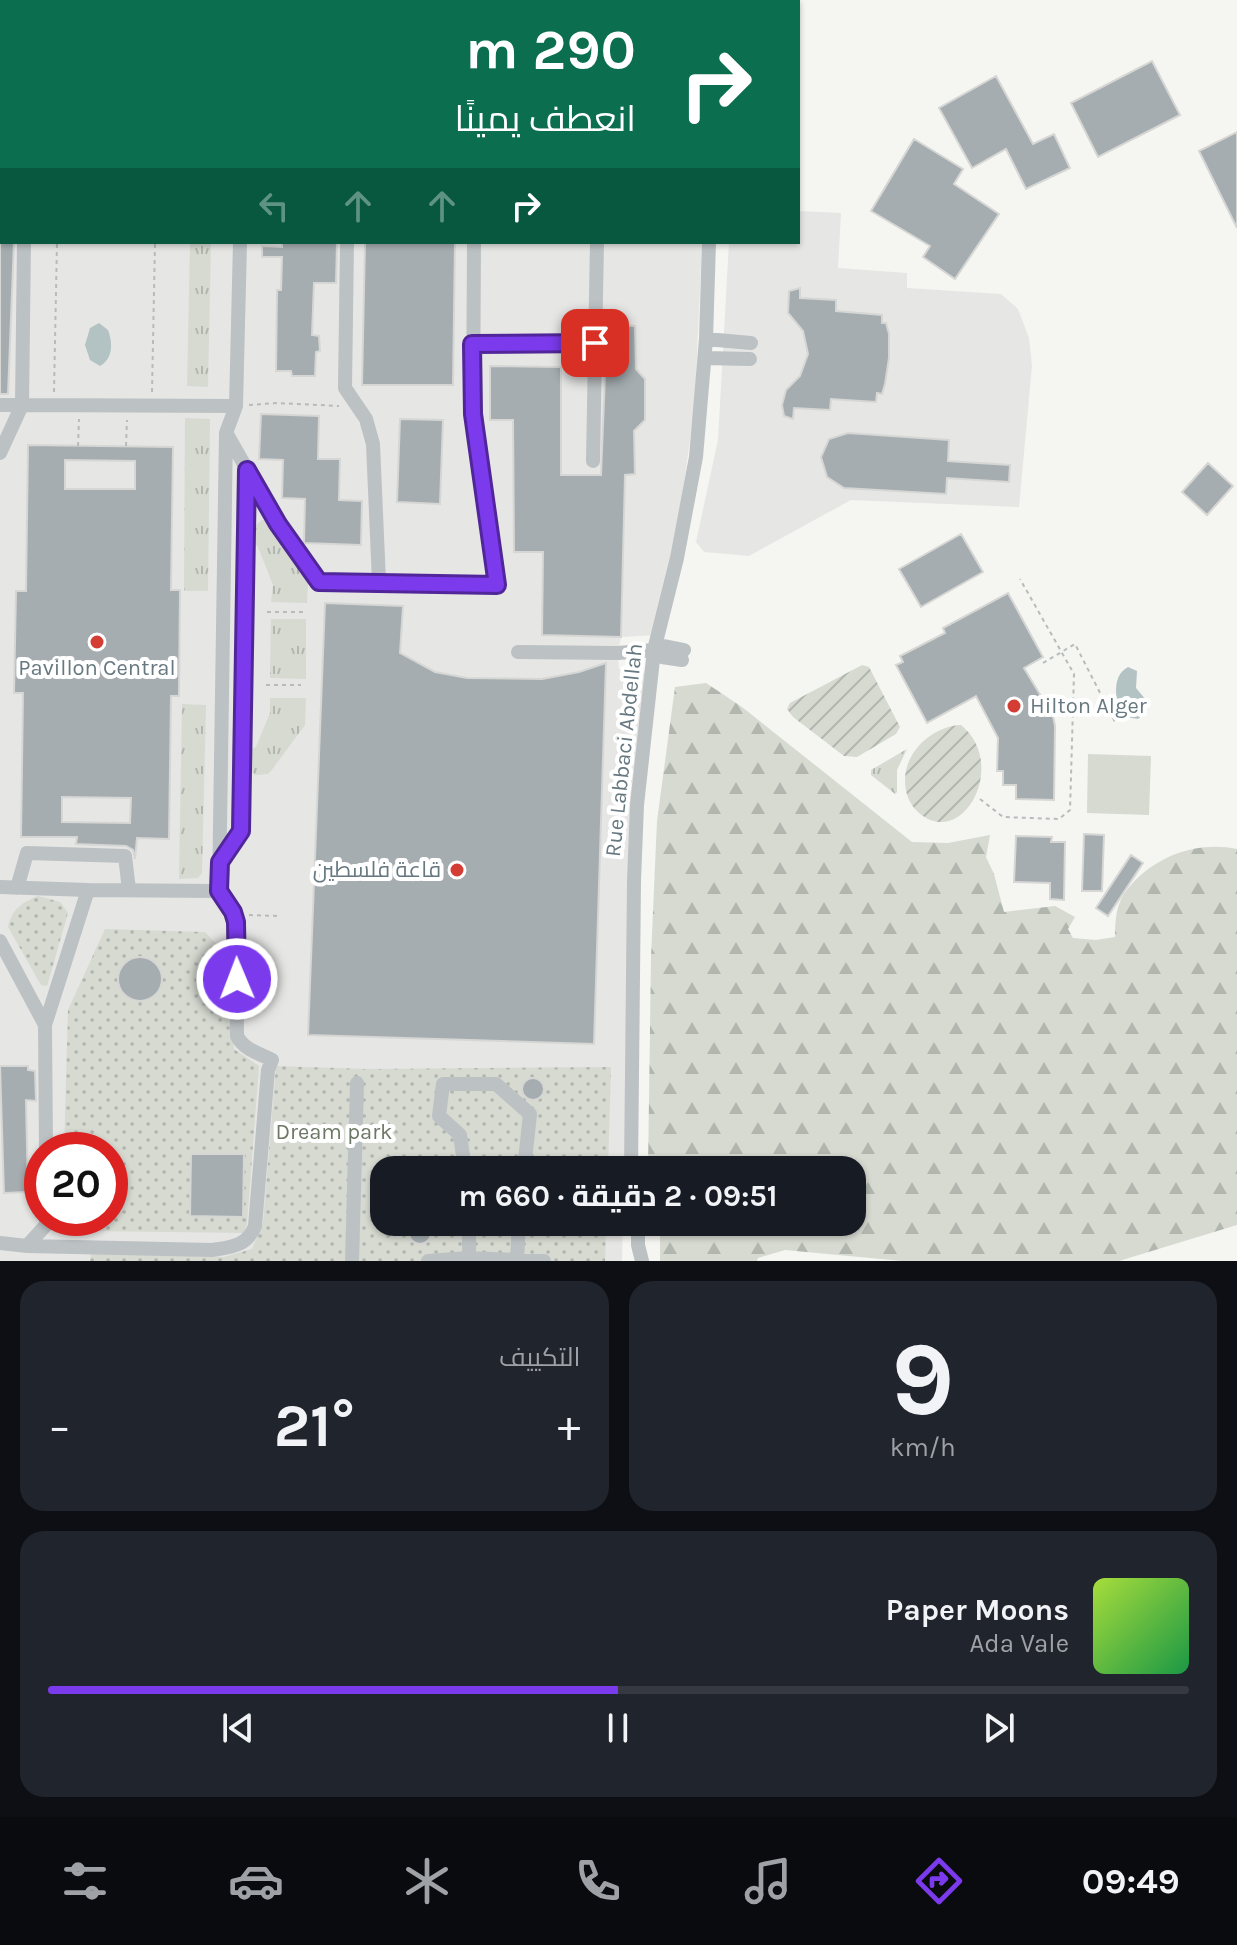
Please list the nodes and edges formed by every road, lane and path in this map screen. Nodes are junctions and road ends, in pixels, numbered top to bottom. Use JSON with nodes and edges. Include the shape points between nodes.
{"nodes":[{"id":1,"x":24,"y":244,"type":"edge"},
{"id":2,"x":57,"y":244,"type":"edge"},
{"id":3,"x":155,"y":244,"type":"edge"},
{"id":4,"x":240,"y":244,"type":"edge"},
{"id":5,"x":347,"y":244,"type":"edge"},
{"id":6,"x":474,"y":244,"type":"edge"},
{"id":7,"x":597,"y":244,"type":"edge"},
{"id":8,"x":709,"y":244,"type":"edge"},
{"id":9,"x":715,"y":244,"type":"edge"},
{"id":10,"x":709,"y":339,"type":"junction"},
{"id":11,"x":595,"y":343,"type":"junction"},
{"id":12,"x":751,"y":343,"type":"dead end"},
{"id":13,"x":472,"y":344,"type":"junction"},
{"id":14,"x":708,"y":358,"type":"junction"},
{"id":15,"x":750,"y":359,"type":"dead end"},
{"id":16,"x":0,"y":405,"type":"edge"},
{"id":17,"x":22,"y":405,"type":"junction"},
{"id":18,"x":54,"y":405,"type":"junction"},
{"id":19,"x":79,"y":405,"type":"junction"},
{"id":20,"x":357,"y":405,"type":"junction"},
{"id":21,"x":127,"y":406,"type":"junction"},
{"id":22,"x":152,"y":406,"type":"junction"},
{"id":23,"x":236,"y":406,"type":"junction"},
{"id":24,"x":226,"y":433,"type":"junction"},
{"id":25,"x":78,"y":446,"type":"dead end"},
{"id":26,"x":126,"y":446,"type":"dead end"},
{"id":27,"x":0,"y":453,"type":"edge"},
{"id":28,"x":593,"y":461,"type":"dead end"},
{"id":29,"x":247,"y":470,"type":"junction"},
{"id":30,"x":1020,"y":579,"type":"dead end"},
{"id":31,"x":379,"y":582,"type":"junction"},
{"id":32,"x":267,"y":612,"type":"dead end"},
{"id":33,"x":304,"y":612,"type":"dead end"},
{"id":34,"x":660,"y":651,"type":"junction"},
{"id":35,"x":518,"y":652,"type":"dead end"},
{"id":36,"x":1062,"y":652,"type":"junction"},
{"id":37,"x":683,"y":655,"type":"dead end"},
{"id":38,"x":1043,"y":663,"type":"dead end"},
{"id":39,"x":266,"y":685,"type":"dead end"},
{"id":40,"x":301,"y":685,"type":"dead end"},
{"id":41,"x":1115,"y":722,"type":"dead end"},
{"id":42,"x":980,"y":799,"type":"dead end"},
{"id":43,"x":220,"y":862,"type":"junction"},
{"id":44,"x":0,"y":887,"type":"edge"},
{"id":45,"x":17,"y":888,"type":"junction"},
{"id":46,"x":88,"y":890,"type":"junction"},
{"id":47,"x":129,"y":890,"type":"junction"},
{"id":48,"x":219,"y":891,"type":"junction"},
{"id":49,"x":243,"y":915,"type":"dead end"},
{"id":50,"x":280,"y":916,"type":"dead end"},
{"id":51,"x":0,"y":941,"type":"edge"},
{"id":52,"x":45,"y":1025,"type":"junction"},
{"id":53,"x":357,"y":1083,"type":"dead end"},
{"id":54,"x":46,"y":1132,"type":"edge"},
{"id":55,"x":463,"y":1156,"type":"edge"},
{"id":56,"x":526,"y":1156,"type":"edge"},
{"id":57,"x":631,"y":1156,"type":"edge"},
{"id":58,"x":639,"y":1156,"type":"edge"},
{"id":59,"x":35,"y":1236,"type":"edge"},
{"id":60,"x":50,"y":1236,"type":"edge"},
{"id":61,"x":469,"y":1236,"type":"edge"},
{"id":62,"x":518,"y":1236,"type":"edge"},
{"id":63,"x":631,"y":1236,"type":"edge"},
{"id":64,"x":638,"y":1236,"type":"edge"},
{"id":65,"x":0,"y":1243,"type":"edge"},
{"id":66,"x":53,"y":1245,"type":"junction"},
{"id":67,"x":27,"y":1246,"type":"junction"},
{"id":68,"x":146,"y":1248,"type":"junction"},
{"id":69,"x":469,"y":1259,"type":"edge"},
{"id":70,"x":517,"y":1259,"type":"junction"},
{"id":71,"x":179,"y":1261,"type":"edge"},
{"id":72,"x":352,"y":1261,"type":"edge"},
{"id":73,"x":428,"y":1261,"type":"edge"},
{"id":74,"x":544,"y":1261,"type":"edge"},
{"id":75,"x":630,"y":1261,"type":"edge"},
{"id":76,"x":642,"y":1261,"type":"edge"}],
"edges":[{"from":1,"to":17,"type":"street"},
{"from":2,"to":18,"type":"path"},
{"from":3,"to":22,"type":"path"},
{"from":4,"to":23,"type":"street"},
{"from":5,"to":20,"type":"street","via":[[345,388]]},
{"from":6,"to":13,"type":"street"},
{"from":7,"to":11,"type":"street"},
{"from":8,"to":10,"type":"street","name":"Rue Labbaci Abdellah"},
{"from":9,"to":10,"type":"street","name":"Rue Labbaci Abdellah"},
{"from":10,"to":12,"type":"street"},
{"from":10,"to":14,"type":"street","name":"Rue Labbaci Abdellah"},
{"from":11,"to":13,"type":"street"},
{"from":11,"to":28,"type":"street"},
{"from":13,"to":31,"type":"street","via":[[473,414],[497,585]]},
{"from":14,"to":15,"type":"street"},
{"from":14,"to":34,"type":"street","name":"Rue Labbaci Abdellah","via":[[697,491]]},
{"from":16,"to":17,"type":"street"},
{"from":17,"to":18,"type":"street"},
{"from":17,"to":27,"type":"street"},
{"from":18,"to":19,"type":"street"},
{"from":19,"to":21,"type":"street"},
{"from":19,"to":25,"type":"path"},
{"from":20,"to":23,"type":"path"},
{"from":20,"to":31,"type":"street","via":[[373,444]]},
{"from":21,"to":22,"type":"street"},
{"from":21,"to":26,"type":"path"},
{"from":22,"to":23,"type":"street"},
{"from":23,"to":24,"type":"street"},
{"from":24,"to":29,"type":"street"},
{"from":24,"to":43,"type":"street"},
{"from":29,"to":31,"type":"street","via":[[319,582]]},
{"from":29,"to":43,"type":"street","via":[[241,831]]},
{"from":30,"to":36,"type":"path"},
{"from":32,"to":33,"type":"path"},
{"from":34,"to":35,"type":"street"},
{"from":34,"to":37,"type":"street"},
{"from":34,"to":57,"type":"street","name":"Rue Labbaci Abdellah","via":[[644,732],[635,842]]},
{"from":34,"to":58,"type":"street","name":"Rue Labbaci Abdellah","via":[[640,844]]},
{"from":36,"to":38,"type":"path"},
{"from":36,"to":41,"type":"path","via":[[1075,644]]},
{"from":36,"to":42,"type":"path","via":[[1074,674],[1070,810],[1059,819],[1003,817]]},
{"from":39,"to":40,"type":"path"},
{"from":43,"to":48,"type":"street"},
{"from":44,"to":45,"type":"street"},
{"from":45,"to":46,"type":"street"},
{"from":45,"to":47,"type":"street","via":[[27,853],[125,856]]},
{"from":46,"to":47,"type":"street"},
{"from":46,"to":52,"type":"street"},
{"from":47,"to":48,"type":"street"},
{"from":48,"to":68,"type":"street","via":[[236,922],[237,1036],[249,1050],[272,1060],[255,1226],[247,1240],[229,1248]]},
{"from":49,"to":50,"type":"path"},
{"from":51,"to":52,"type":"street"},
{"from":52,"to":54,"type":"street"},
{"from":53,"to":72,"type":"street"},
{"from":55,"to":56,"type":"street","via":[[460,1135],[439,1116],[443,1084],[496,1084],[530,1114]]},
{"from":59,"to":67,"type":"street"},
{"from":60,"to":66,"type":"street"},
{"from":61,"to":69,"type":"street"},
{"from":62,"to":70,"type":"street"},
{"from":63,"to":75,"type":"street"},
{"from":64,"to":76,"type":"street"},
{"from":65,"to":67,"type":"street"},
{"from":66,"to":67,"type":"street"},
{"from":66,"to":68,"type":"street"},
{"from":68,"to":71,"type":"street"},
{"from":69,"to":70,"type":"street"},
{"from":69,"to":73,"type":"street"},
{"from":70,"to":74,"type":"street"}]}
